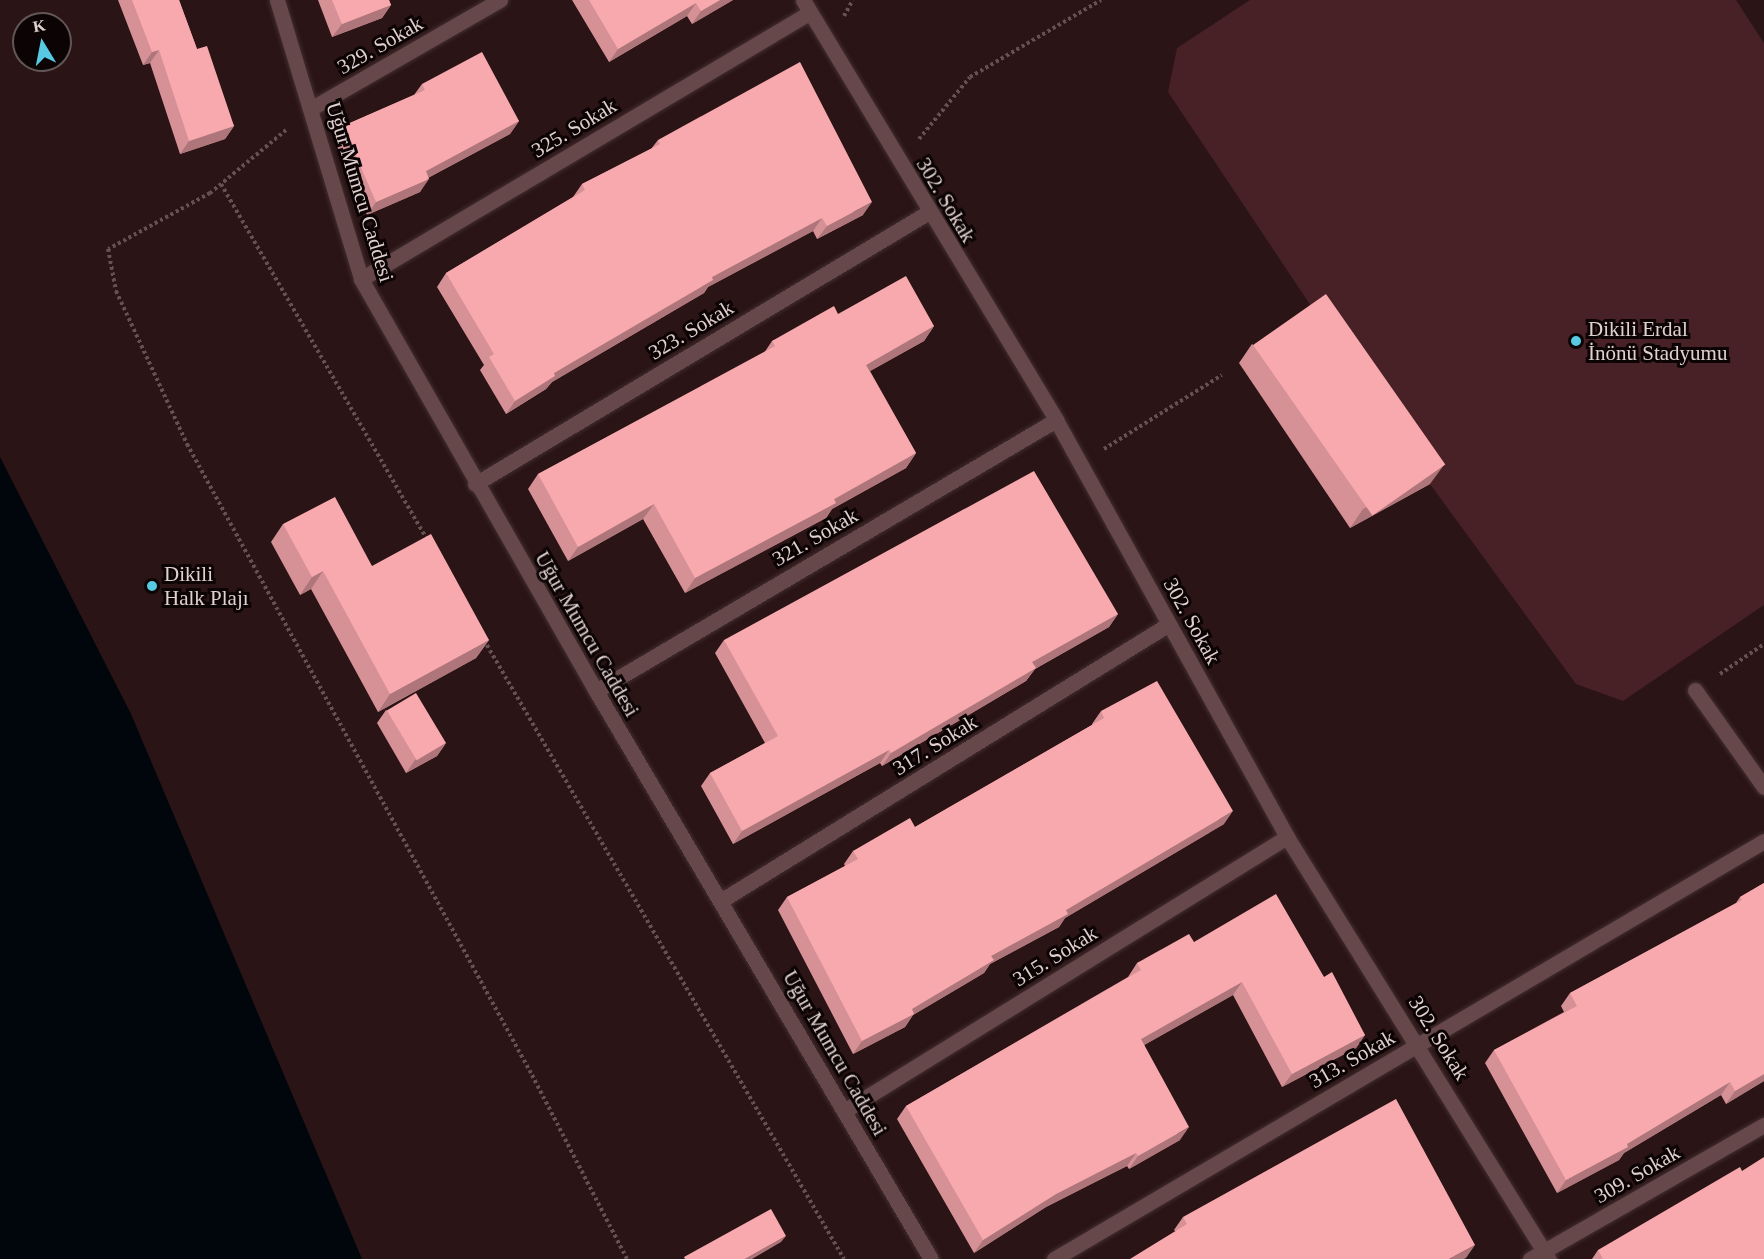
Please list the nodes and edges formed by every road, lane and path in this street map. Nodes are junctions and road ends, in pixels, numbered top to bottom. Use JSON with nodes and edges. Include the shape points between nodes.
{"nodes":[{"id":1,"x":277,"y":0,"type":"edge"},
{"id":2,"x":500,"y":0,"type":"edge"},
{"id":3,"x":1101,"y":0,"type":"edge"},
{"id":4,"x":806,"y":6,"type":"edge"},
{"id":5,"x":312,"y":108,"type":"junction"},
{"id":6,"x":922,"y":151,"type":"dead end"},
{"id":7,"x":221,"y":184,"type":"junction"},
{"id":8,"x":929,"y":212,"type":"junction"},
{"id":9,"x":361,"y":279,"type":"junction"},
{"id":10,"x":1222,"y":375,"type":"dead end"},
{"id":11,"x":1056,"y":420,"type":"junction"},
{"id":12,"x":1083,"y":466,"type":"junction"},
{"id":13,"x":475,"y":484,"type":"junction"},
{"id":14,"x":431,"y":547,"type":"edge"},
{"id":15,"x":1169,"y":624,"type":"junction"},
{"id":16,"x":478,"y":630,"type":"edge"},
{"id":17,"x":1764,"y":644,"type":"edge"},
{"id":18,"x":1695,"y":690,"type":"joint"},
{"id":19,"x":596,"y":691,"type":"junction"},
{"id":20,"x":1764,"y":787,"type":"edge"},
{"id":21,"x":1287,"y":837,"type":"junction"},
{"id":22,"x":1764,"y":841,"type":"edge"},
{"id":23,"x":722,"y":900,"type":"junction"},
{"id":24,"x":1419,"y":1045,"type":"junction"},
{"id":25,"x":844,"y":1111,"type":"junction"},
{"id":26,"x":1764,"y":1125,"type":"edge"},
{"id":27,"x":1547,"y":1255,"type":"edge"},
{"id":28,"x":627,"y":1259,"type":"edge"},
{"id":29,"x":844,"y":1259,"type":"edge"},
{"id":30,"x":931,"y":1259,"type":"edge"},
{"id":31,"x":1054,"y":1259,"type":"edge"},
{"id":32,"x":1530,"y":1259,"type":"edge"}],
"edges":[{"from":1,"to":5,"type":"street","name":"Uğur Mumcu Caddesi"},
{"from":2,"to":5,"type":"street","name":"329. Sokak"},
{"from":3,"to":6,"type":"path","via":[[970,77],[917,141]]},
{"from":4,"to":8,"type":"street","name":"302. Sokak"},
{"from":4,"to":9,"type":"street","name":"325. Sokak"},
{"from":5,"to":7,"type":"path"},
{"from":5,"to":9,"type":"street","name":"Uğur Mumcu Caddesi"},
{"from":7,"to":14,"type":"path"},
{"from":7,"to":28,"type":"path","via":[[108,249],[116,291],[187,444],[532,1075]]},
{"from":8,"to":11,"type":"street","name":"302. Sokak"},
{"from":8,"to":13,"type":"street","name":"323. Sokak"},
{"from":9,"to":13,"type":"street","name":"Uğur Mumcu Caddesi"},
{"from":10,"to":12,"type":"path"},
{"from":11,"to":12,"type":"street","name":"302. Sokak"},
{"from":11,"to":19,"type":"street","name":"321. Sokak"},
{"from":12,"to":15,"type":"street","name":"302. Sokak"},
{"from":13,"to":19,"type":"street","name":"Uğur Mumcu Caddesi"},
{"from":15,"to":21,"type":"street","name":"302. Sokak"},
{"from":15,"to":23,"type":"street","name":"317. Sokak"},
{"from":16,"to":29,"type":"path"},
{"from":17,"to":18,"type":"path"},
{"from":18,"to":20,"type":"street"},
{"from":19,"to":23,"type":"street","name":"Uğur Mumcu Caddesi"},
{"from":21,"to":24,"type":"street","name":"302. Sokak"},
{"from":21,"to":25,"type":"street","name":"315. Sokak"},
{"from":22,"to":24,"type":"street","name":"313. Sokak"},
{"from":23,"to":25,"type":"street","name":"Uğur Mumcu Caddesi"},
{"from":24,"to":27,"type":"street","name":"302. Sokak"},
{"from":24,"to":31,"type":"street","name":"313. Sokak"},
{"from":25,"to":30,"type":"street","name":"Uğur Mumcu Caddesi"},
{"from":26,"to":27,"type":"street","name":"309. Sokak"},
{"from":27,"to":32,"type":"street","name":"309. Sokak"}]}
